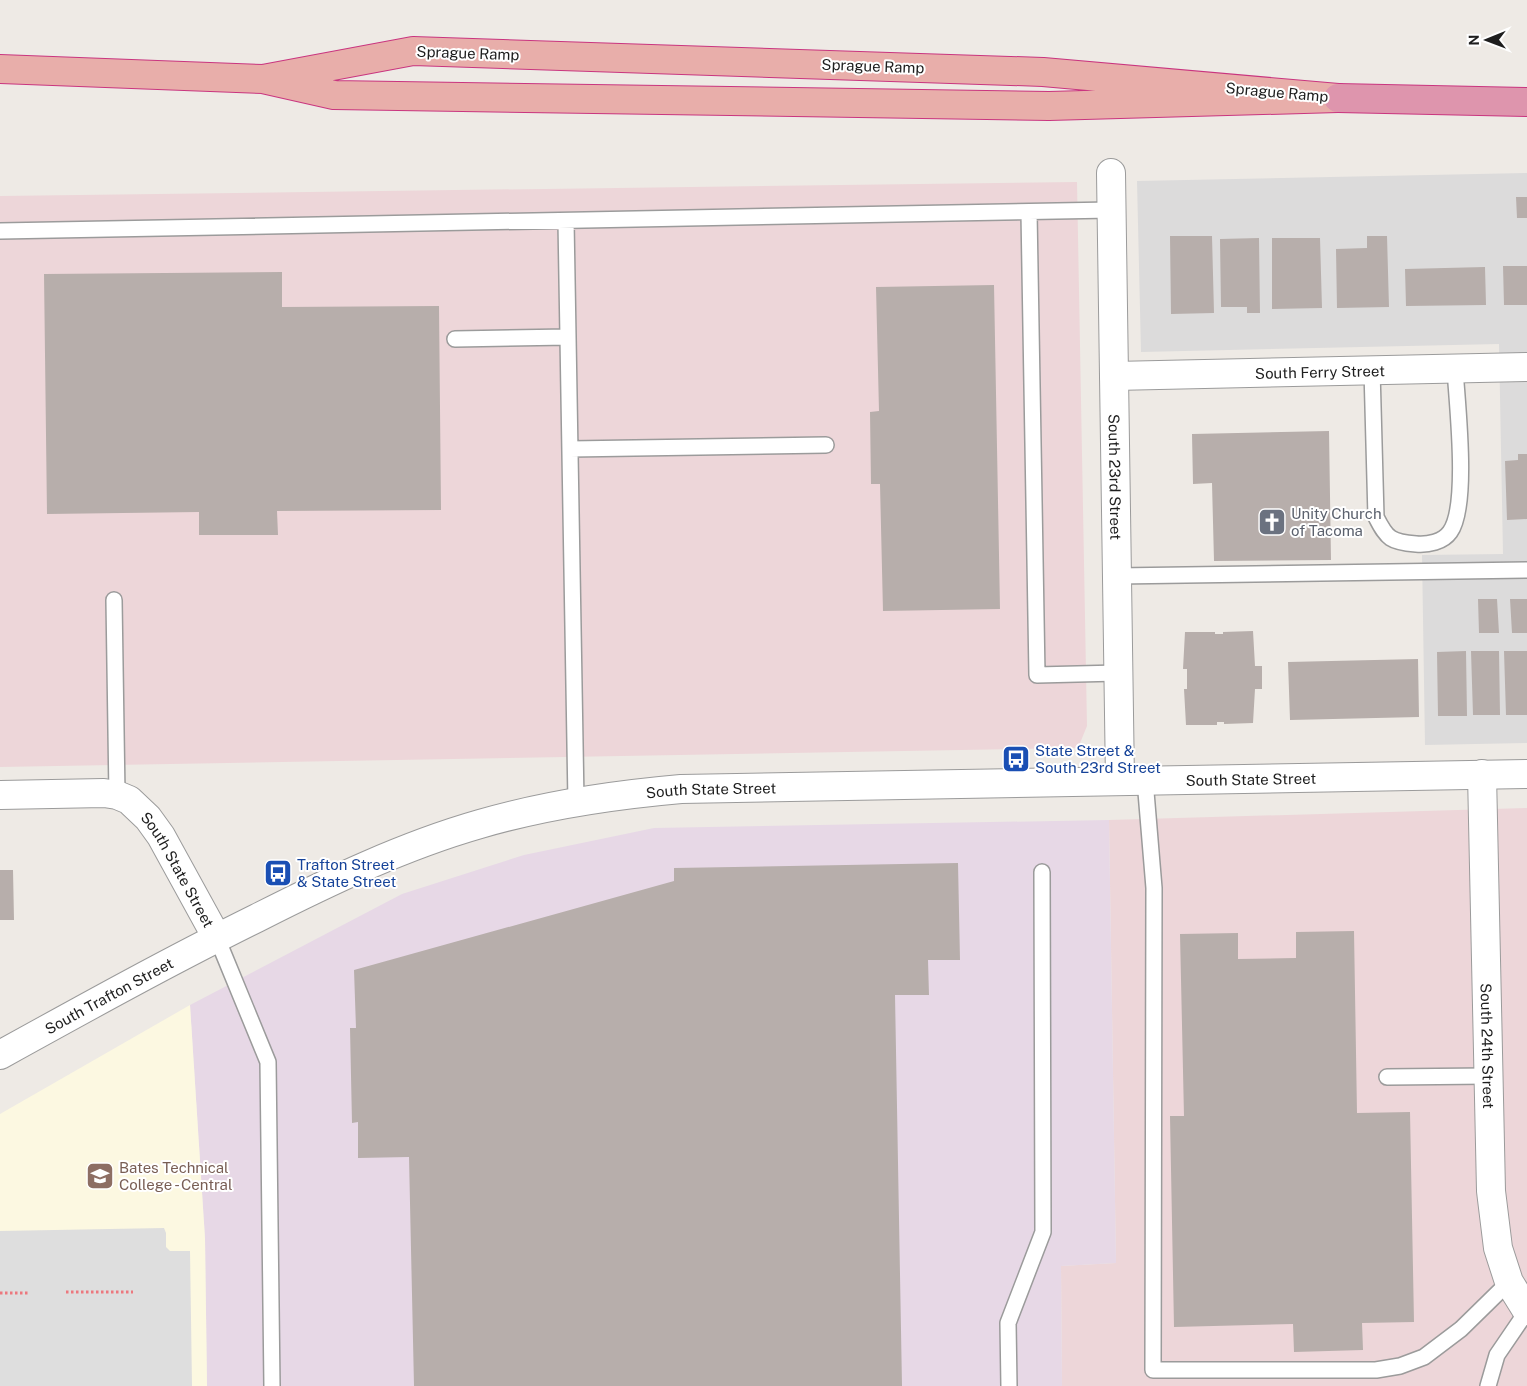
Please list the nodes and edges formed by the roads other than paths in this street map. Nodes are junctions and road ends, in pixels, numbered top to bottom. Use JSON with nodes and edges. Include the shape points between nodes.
{"nodes":[{"id":1,"x":0,"y":69,"type":"edge"},
{"id":2,"x":263,"y":79,"type":"junction"},
{"id":3,"x":1338,"y":98,"type":"junction"},
{"id":4,"x":1527,"y":102,"type":"edge"},
{"id":5,"x":1111,"y":173,"type":"dead end"},
{"id":6,"x":1111,"y":210,"type":"junction"},
{"id":7,"x":1029,"y":212,"type":"junction"},
{"id":8,"x":566,"y":221,"type":"junction"},
{"id":9,"x":0,"y":231,"type":"edge"},
{"id":10,"x":568,"y":337,"type":"junction"},
{"id":11,"x":455,"y":339,"type":"dead end"},
{"id":12,"x":1527,"y":367,"type":"edge"},
{"id":13,"x":1455,"y":369,"type":"junction"},
{"id":14,"x":1372,"y":370,"type":"junction"},
{"id":15,"x":1114,"y":376,"type":"junction"},
{"id":16,"x":826,"y":444,"type":"dead end"},
{"id":17,"x":570,"y":449,"type":"junction"},
{"id":18,"x":1527,"y":570,"type":"edge"},
{"id":19,"x":1117,"y":576,"type":"junction"},
{"id":20,"x":114,"y":600,"type":"dead end"},
{"id":21,"x":1118,"y":673,"type":"junction"},
{"id":22,"x":1482,"y":774,"type":"junction"},
{"id":23,"x":1527,"y":774,"type":"edge"},
{"id":24,"x":1133,"y":780,"type":"junction"},
{"id":25,"x":0,"y":795,"type":"edge"},
{"id":26,"x":118,"y":795,"type":"junction"},
{"id":27,"x":576,"y":802,"type":"junction"},
{"id":28,"x":1042,"y":872,"type":"dead end"},
{"id":29,"x":217,"y":938,"type":"junction"},
{"id":30,"x":0,"y":1055,"type":"edge"},
{"id":31,"x":1488,"y":1076,"type":"junction"},
{"id":32,"x":1387,"y":1077,"type":"dead end"},
{"id":33,"x":1509,"y":1282,"type":"junction"},
{"id":34,"x":1527,"y":1311,"type":"edge"},
{"id":35,"x":272,"y":1386,"type":"edge"},
{"id":36,"x":1008,"y":1386,"type":"edge"},
{"id":37,"x":1488,"y":1386,"type":"edge"}],
"edges":[{"from":1,"to":2,"type":"highway","name":"Sprague Ramp"},
{"from":2,"to":3,"type":"highway","name":"Sprague Ramp","via":[[334,96],[1049,106]]},
{"from":2,"to":3,"type":"highway","name":"Sprague Ramp","via":[[413,51],[1044,72]]},
{"from":3,"to":4,"type":"highway"},
{"from":5,"to":6,"type":"street","name":"South 23rd Street"},
{"from":6,"to":7,"type":"lane"},
{"from":6,"to":15,"type":"street","name":"South 23rd Street"},
{"from":7,"to":8,"type":"lane"},
{"from":7,"to":21,"type":"lane","via":[[1037,675]]},
{"from":8,"to":9,"type":"lane"},
{"from":8,"to":10,"type":"lane"},
{"from":10,"to":11,"type":"lane"},
{"from":10,"to":17,"type":"lane"},
{"from":12,"to":13,"type":"street","name":"South Ferry Street"},
{"from":13,"to":14,"type":"street","name":"South Ferry Street"},
{"from":13,"to":14,"type":"lane","via":[[1461,476],[1458,512],[1452,530],[1444,538],[1426,544],[1389,539],[1376,517]]},
{"from":14,"to":15,"type":"street","name":"South Ferry Street"},
{"from":15,"to":19,"type":"street","name":"South 23rd Street"},
{"from":16,"to":17,"type":"lane"},
{"from":17,"to":27,"type":"lane"},
{"from":18,"to":19,"type":"lane"},
{"from":19,"to":21,"type":"street","name":"South 23rd Street"},
{"from":20,"to":26,"type":"lane"},
{"from":21,"to":24,"type":"street","name":"South 23rd Street"},
{"from":22,"to":23,"type":"street","name":"South State Street"},
{"from":22,"to":24,"type":"street","name":"South State Street"},
{"from":22,"to":31,"type":"street","name":"South 24th Street"},
{"from":24,"to":27,"type":"street","name":"South State Street","via":[[680,789]]},
{"from":24,"to":33,"type":"lane","via":[[1154,888],[1153,1370],[1376,1370],[1400,1366],[1424,1357],[1453,1335]]},
{"from":25,"to":26,"type":"street","name":"South State Street"},
{"from":26,"to":29,"type":"street","name":"South State Street","via":[[136,805],[161,836]]},
{"from":27,"to":29,"type":"street","name":"South State Street","via":[[479,824],[399,853],[334,879]]},
{"from":28,"to":36,"type":"lane","via":[[1043,1232],[1008,1323]]},
{"from":29,"to":30,"type":"street","name":"South Trafton Street"},
{"from":29,"to":35,"type":"lane","via":[[268,1062]]},
{"from":31,"to":32,"type":"lane"},
{"from":31,"to":33,"type":"street","name":"South 24th Street","via":[[1491,1191],[1498,1248]]},
{"from":33,"to":34,"type":"street","name":"South 24th Street"},
{"from":34,"to":37,"type":"lane","via":[[1497,1355]]}]}
